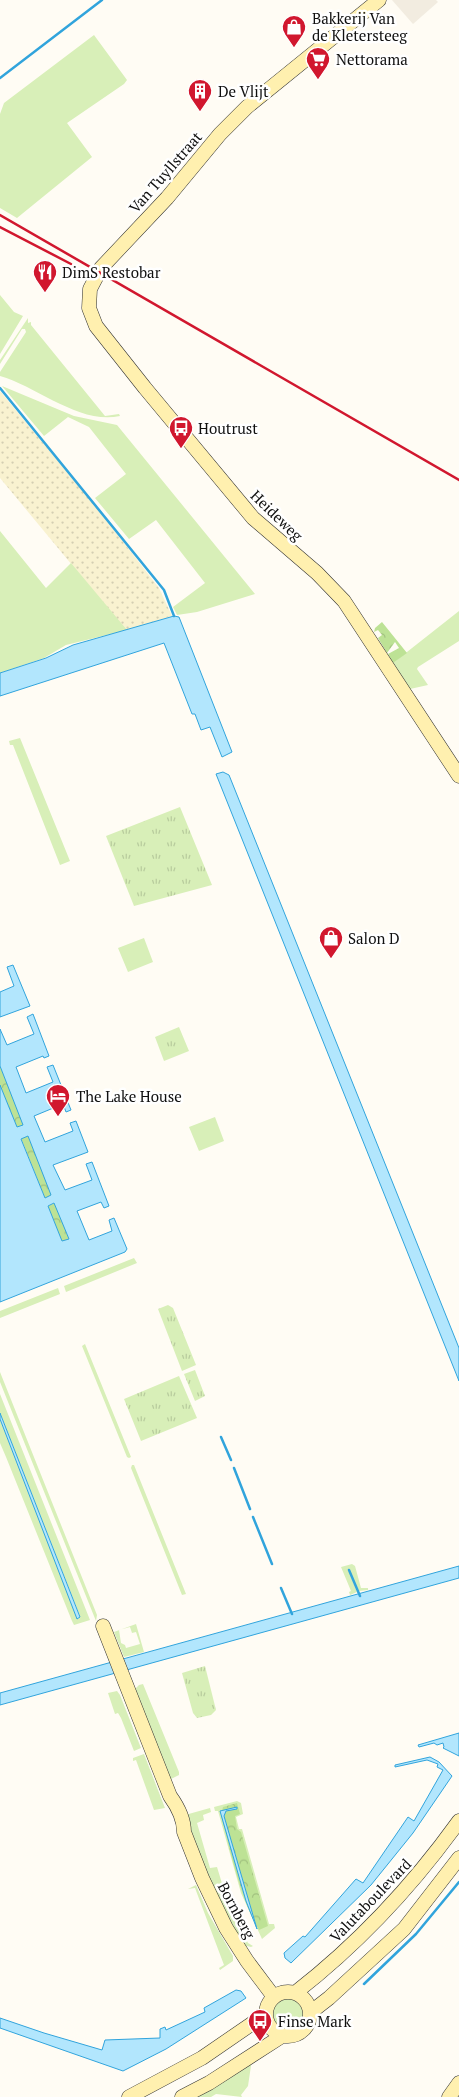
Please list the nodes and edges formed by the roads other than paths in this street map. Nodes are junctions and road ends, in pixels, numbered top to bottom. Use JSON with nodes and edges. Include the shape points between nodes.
{"nodes":[{"id":1,"x":379,"y":0,"type":"edge"},
{"id":2,"x":96,"y":275,"type":"joint"},
{"id":3,"x":459,"y":776,"type":"edge"},
{"id":4,"x":104,"y":1626,"type":"dead end"},
{"id":5,"x":459,"y":1821,"type":"edge"},
{"id":6,"x":459,"y":1858,"type":"edge"},
{"id":7,"x":295,"y":1993,"type":"junction"},
{"id":8,"x":274,"y":1997,"type":"junction"},
{"id":9,"x":311,"y":2012,"type":"junction"},
{"id":10,"x":266,"y":2014,"type":"junction"},
{"id":11,"x":282,"y":2036,"type":"junction"},
{"id":12,"x":459,"y":2083,"type":"edge"},
{"id":13,"x":129,"y":2097,"type":"edge"},
{"id":14,"x":182,"y":2097,"type":"edge"},
{"id":15,"x":449,"y":2097,"type":"edge"}],
"edges":[{"from":1,"to":2,"type":"street","name":"Van Tuyllstraat","via":[[240,114]]},
{"from":2,"to":3,"type":"street","name":"Heideweg","via":[[88,302],[96,326],[253,518],[344,601]]},
{"from":4,"to":8,"type":"street","name":"Bornberg","via":[[184,1824],[184,1832],[202,1878],[226,1928]]},
{"from":5,"to":7,"type":"street","name":"Valutaboulevard","via":[[388,1908]]},
{"from":6,"to":9,"type":"street","via":[[404,1929]]},
{"from":7,"to":8,"type":"street","via":[[284,1992]]},
{"from":7,"to":9,"type":"street","via":[[304,1998]]},
{"from":8,"to":10,"type":"street"},
{"from":9,"to":11,"type":"street","via":[[303,2032]]},
{"from":10,"to":11,"type":"street","via":[[272,2030]]},
{"from":10,"to":13,"type":"street","via":[[202,2058]]},
{"from":11,"to":14,"type":"street"},
{"from":12,"to":15,"type":"street"}]}
